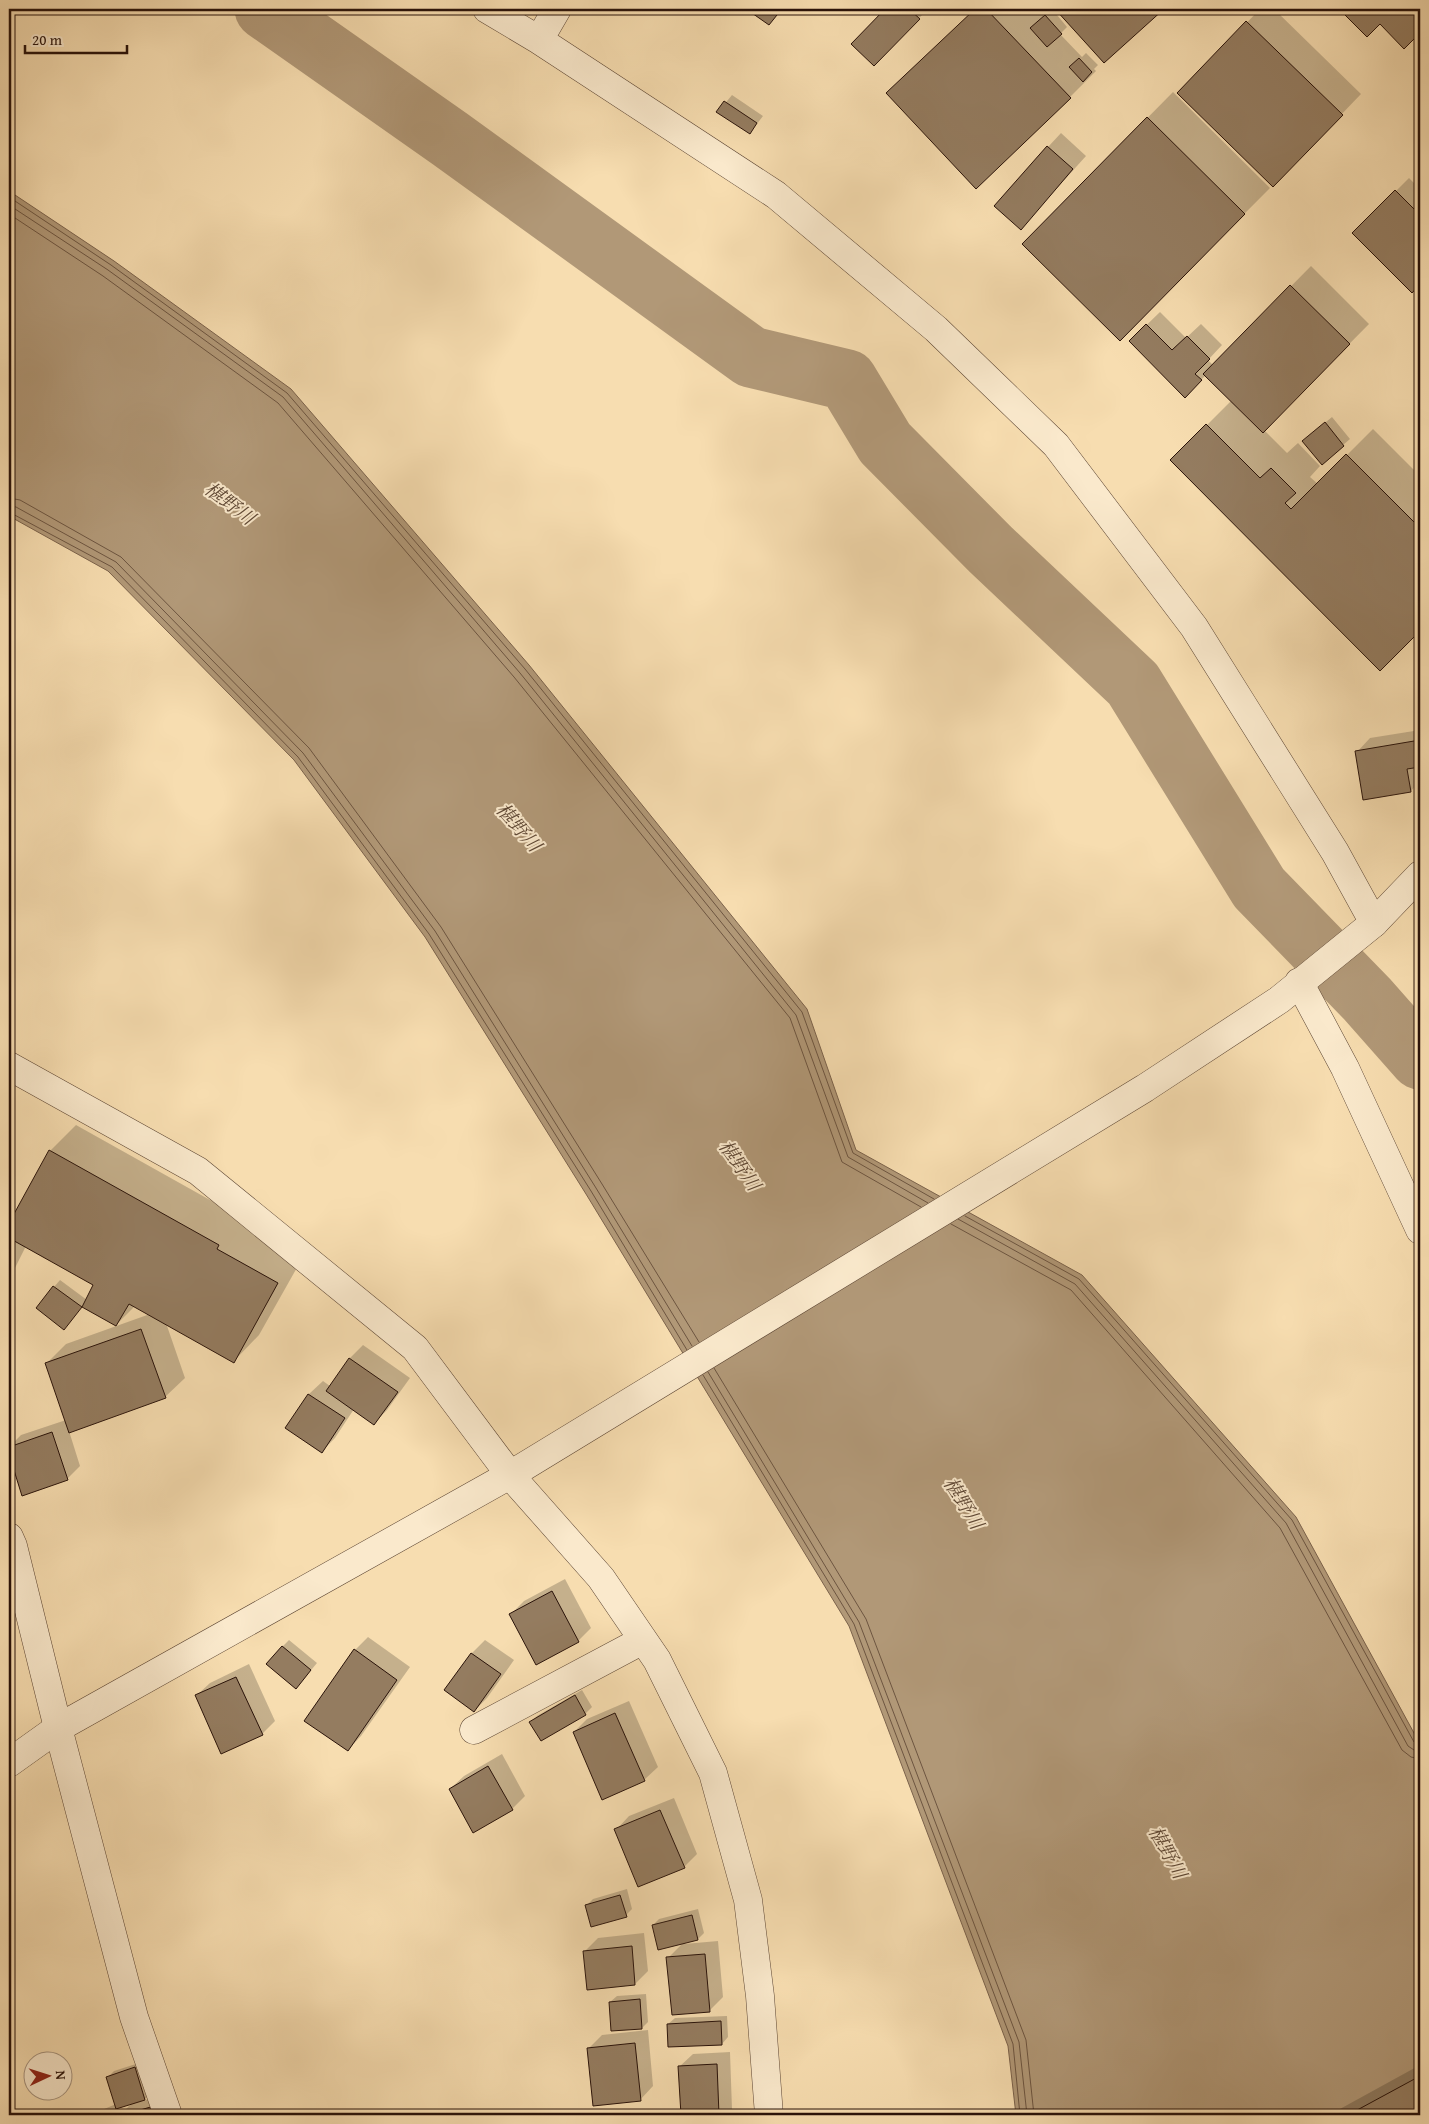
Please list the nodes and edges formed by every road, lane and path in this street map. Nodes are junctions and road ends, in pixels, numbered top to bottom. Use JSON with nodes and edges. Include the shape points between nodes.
{"nodes":[{"id":1,"x":487,"y":9,"type":"edge"},
{"id":2,"x":557,"y":9,"type":"edge"},
{"id":3,"x":539,"y":40,"type":"junction"},
{"id":4,"x":1420,"y":875,"type":"edge"},
{"id":5,"x":1374,"y":923,"type":"junction"},
{"id":6,"x":1299,"y":982,"type":"junction"},
{"id":7,"x":9,"y":1066,"type":"edge"},
{"id":8,"x":1420,"y":1230,"type":"edge"},
{"id":9,"x":510,"y":1475,"type":"junction"},
{"id":10,"x":9,"y":1537,"type":"edge"},
{"id":11,"x":643,"y":1640,"type":"junction"},
{"id":12,"x":58,"y":1728,"type":"junction"},
{"id":13,"x":474,"y":1730,"type":"dead end"},
{"id":14,"x":9,"y":1763,"type":"edge"},
{"id":15,"x":168,"y":2115,"type":"edge"},
{"id":16,"x":769,"y":2115,"type":"edge"}],
"edges":[{"from":1,"to":3,"type":"street"},
{"from":2,"to":3,"type":"street"},
{"from":3,"to":5,"type":"street","via":[[776,195],[936,329],[1056,445],[1194,627],[1335,852]]},
{"from":4,"to":5,"type":"street"},
{"from":5,"to":6,"type":"street"},
{"from":6,"to":8,"type":"street","via":[[1345,1068]]},
{"from":6,"to":9,"type":"street","via":[[1278,1000],[1145,1088]]},
{"from":7,"to":9,"type":"street","via":[[198,1171],[245,1209],[415,1348]]},
{"from":9,"to":11,"type":"street","via":[[601,1578]]},
{"from":9,"to":12,"type":"street"},
{"from":10,"to":12,"type":"street","via":[[14,1546]]},
{"from":11,"to":13,"type":"street"},
{"from":11,"to":16,"type":"street","via":[[657,1660],[713,1772],[748,1900],[760,1996]]},
{"from":12,"to":14,"type":"street"},
{"from":12,"to":15,"type":"street","via":[[134,2017]]}]}
